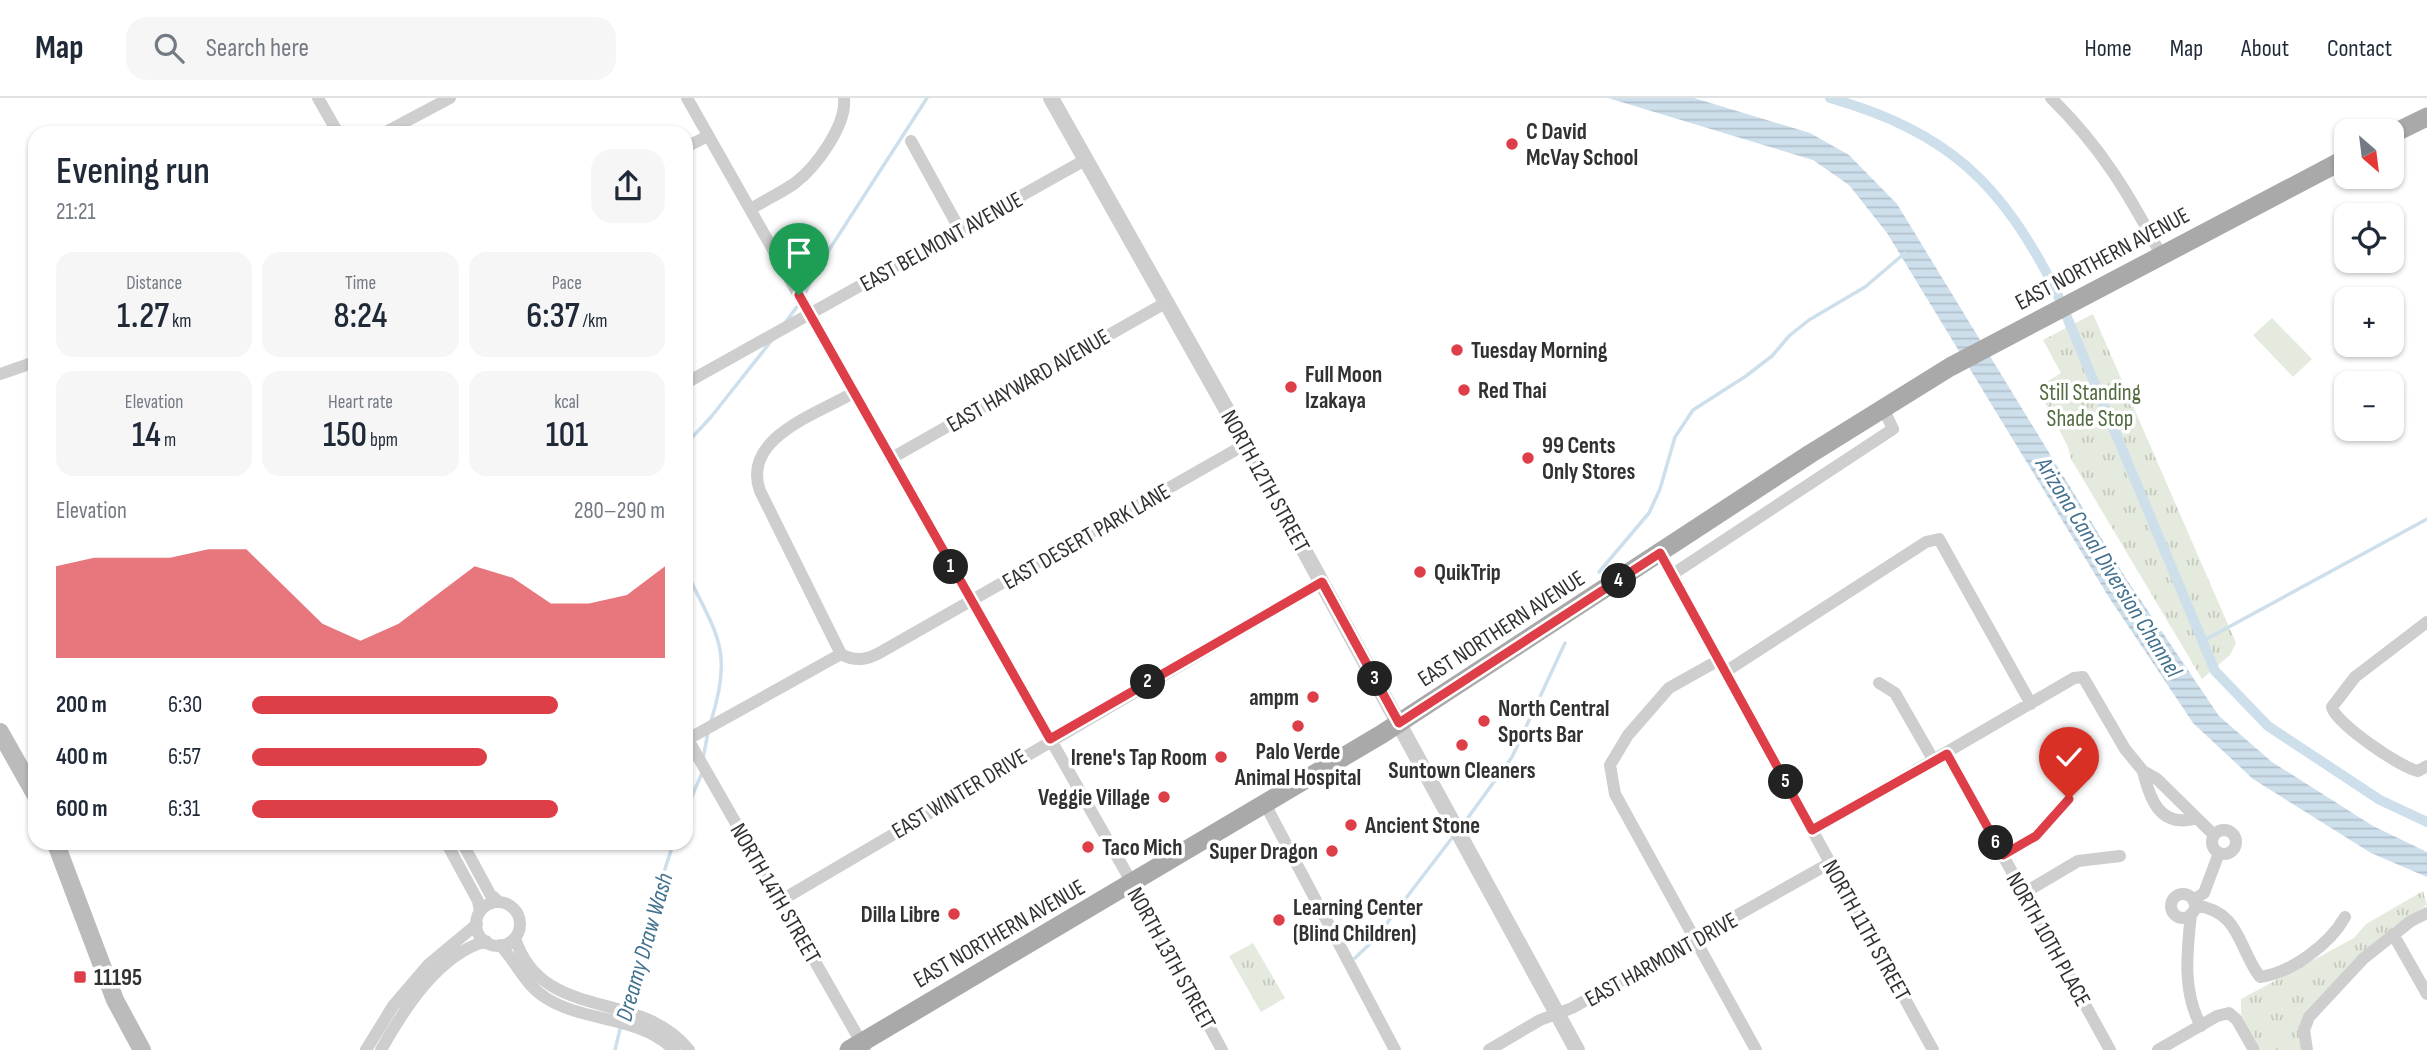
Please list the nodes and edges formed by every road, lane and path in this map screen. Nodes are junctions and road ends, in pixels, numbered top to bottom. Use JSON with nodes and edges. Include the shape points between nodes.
{"nodes":[{"id":1,"x":318,"y":98,"type":"edge"},
{"id":2,"x":450,"y":98,"type":"edge"},
{"id":3,"x":687,"y":98,"type":"edge"},
{"id":4,"x":1051,"y":98,"type":"edge"},
{"id":5,"x":2052,"y":98,"type":"edge"},
{"id":6,"x":847,"y":100,"type":"edge"},
{"id":7,"x":2427,"y":117,"type":"edge"},
{"id":8,"x":334,"y":126,"type":"edge"},
{"id":9,"x":397,"y":126,"type":"edge"},
{"id":10,"x":2404,"y":128,"type":"edge"},
{"id":11,"x":708,"y":136,"type":"junction"},
{"id":12,"x":911,"y":141,"type":"dead end"},
{"id":13,"x":693,"y":144,"type":"edge"},
{"id":14,"x":1085,"y":160,"type":"junction"},
{"id":15,"x":2334,"y":165,"type":"edge"},
{"id":16,"x":751,"y":209,"type":"junction"},
{"id":17,"x":960,"y":230,"type":"junction"},
{"id":18,"x":2161,"y":255,"type":"junction"},
{"id":19,"x":1167,"y":302,"type":"junction"},
{"id":20,"x":810,"y":315,"type":"junction"},
{"id":21,"x":28,"y":364,"type":"edge"},
{"id":22,"x":0,"y":374,"type":"edge"},
{"id":23,"x":693,"y":379,"type":"edge"},
{"id":24,"x":853,"y":393,"type":"junction"},
{"id":25,"x":1884,"y":408,"type":"junction"},
{"id":26,"x":1246,"y":444,"type":"junction"},
{"id":27,"x":890,"y":459,"type":"junction"},
{"id":28,"x":1660,"y":553,"type":"junction"},
{"id":29,"x":1673,"y":575,"type":"junction"},
{"id":30,"x":1322,"y":582,"type":"junction"},
{"id":31,"x":971,"y":601,"type":"junction"},
{"id":32,"x":2427,"y":622,"type":"edge"},
{"id":33,"x":846,"y":657,"type":"junction"},
{"id":34,"x":1722,"y":666,"type":"junction"},
{"id":35,"x":1879,"y":683,"type":"dead end"},
{"id":36,"x":2031,"y":704,"type":"junction"},
{"id":37,"x":1399,"y":723,"type":"junction"},
{"id":38,"x":0,"y":732,"type":"edge"},
{"id":39,"x":693,"y":735,"type":"edge"},
{"id":40,"x":1050,"y":739,"type":"junction"},
{"id":41,"x":693,"y":749,"type":"edge"},
{"id":42,"x":1947,"y":754,"type":"junction"},
{"id":43,"x":1934,"y":761,"type":"junction"},
{"id":44,"x":2423,"y":768,"type":"edge"},
{"id":45,"x":2143,"y":771,"type":"junction"},
{"id":46,"x":28,"y":782,"type":"edge"},
{"id":47,"x":2069,"y":799,"type":"dead end"},
{"id":48,"x":1265,"y":804,"type":"junction"},
{"id":49,"x":2194,"y":819,"type":"junction"},
{"id":50,"x":1812,"y":830,"type":"junction"},
{"id":51,"x":2214,"y":835,"type":"junction"},
{"id":52,"x":57,"y":850,"type":"edge"},
{"id":53,"x":450,"y":850,"type":"edge"},
{"id":54,"x":466,"y":850,"type":"edge"},
{"id":55,"x":2219,"y":853,"type":"junction"},
{"id":56,"x":2003,"y":855,"type":"junction"},
{"id":57,"x":2120,"y":856,"type":"dead end"},
{"id":58,"x":1830,"y":863,"type":"junction"},
{"id":59,"x":1132,"y":883,"type":"junction"},
{"id":60,"x":2024,"y":893,"type":"junction"},
{"id":61,"x":780,"y":901,"type":"junction"},
{"id":62,"x":499,"y":902,"type":"junction"},
{"id":63,"x":2193,"y":906,"type":"junction"},
{"id":64,"x":2427,"y":913,"type":"edge"},
{"id":65,"x":478,"y":918,"type":"junction"},
{"id":66,"x":2345,"y":918,"type":"dead end"},
{"id":67,"x":2393,"y":934,"type":"junction"},
{"id":68,"x":515,"y":938,"type":"junction"},
{"id":69,"x":1695,"y":939,"type":"junction"},
{"id":70,"x":486,"y":941,"type":"junction"},
{"id":71,"x":500,"y":945,"type":"junction"},
{"id":72,"x":2427,"y":994,"type":"edge"},
{"id":73,"x":612,"y":1013,"type":"junction"},
{"id":74,"x":1557,"y":1014,"type":"junction"},
{"id":75,"x":631,"y":1018,"type":"junction"},
{"id":76,"x":2201,"y":1026,"type":"junction"},
{"id":77,"x":858,"y":1048,"type":"edge"},
{"id":78,"x":142,"y":1050,"type":"edge"},
{"id":79,"x":366,"y":1050,"type":"edge"},
{"id":80,"x":381,"y":1050,"type":"edge"},
{"id":81,"x":674,"y":1050,"type":"edge"},
{"id":82,"x":689,"y":1050,"type":"edge"},
{"id":83,"x":1222,"y":1050,"type":"edge"},
{"id":84,"x":1395,"y":1050,"type":"edge"},
{"id":85,"x":1489,"y":1050,"type":"edge"},
{"id":86,"x":1577,"y":1050,"type":"edge"},
{"id":87,"x":1756,"y":1050,"type":"edge"},
{"id":88,"x":1933,"y":1050,"type":"edge"},
{"id":89,"x":2110,"y":1050,"type":"edge"},
{"id":90,"x":2158,"y":1050,"type":"edge"},
{"id":91,"x":2254,"y":1050,"type":"edge"},
{"id":92,"x":2306,"y":1050,"type":"edge"}],
"edges":[{"from":1,"to":8,"type":"street"},
{"from":2,"to":9,"type":"street"},
{"from":3,"to":11,"type":"street","name":"NORTH 13TH STREET"},
{"from":4,"to":14,"type":"street","name":"NORTH 12TH STREET"},
{"from":5,"to":18,"type":"street","via":[[2119,177]]},
{"from":6,"to":16,"type":"street","via":[[840,122],[807,172]]},
{"from":7,"to":10,"type":"main road"},
{"from":11,"to":13,"type":"street"},
{"from":11,"to":16,"type":"street","name":"NORTH 13TH STREET"},
{"from":12,"to":17,"type":"street"},
{"from":14,"to":17,"type":"street","name":"EAST BELMONT AVENUE"},
{"from":14,"to":19,"type":"street","name":"NORTH 12TH STREET"},
{"from":15,"to":18,"type":"main road","name":"EAST NORTHERN AVENUE"},
{"from":16,"to":20,"type":"street","name":"NORTH 13TH STREET"},
{"from":17,"to":20,"type":"street","name":"EAST BELMONT AVENUE"},
{"from":18,"to":25,"type":"main road","name":"EAST NORTHERN AVENUE","via":[[1985,347]]},
{"from":19,"to":26,"type":"street","name":"NORTH 12TH STREET"},
{"from":19,"to":27,"type":"street","name":"EAST HAYWARD AVENUE"},
{"from":20,"to":23,"type":"street","name":"EAST BELMONT AVENUE"},
{"from":20,"to":24,"type":"street","name":"NORTH 13TH STREET"},
{"from":21,"to":22,"type":"street"},
{"from":24,"to":27,"type":"street","name":"NORTH 13TH STREET"},
{"from":24,"to":33,"type":"street","via":[[774,439],[759,457],[757,470],[760,491]]},
{"from":25,"to":28,"type":"main road","name":"EAST NORTHERN AVENUE"},
{"from":25,"to":29,"type":"street","via":[[1893,429]]},
{"from":26,"to":30,"type":"street","name":"NORTH 12TH STREET"},
{"from":26,"to":31,"type":"street","name":"EAST DESERT PARK LANE"},
{"from":27,"to":31,"type":"street","name":"NORTH 13TH STREET"},
{"from":28,"to":29,"type":"street","name":"NORTH 11TH STREET"},
{"from":28,"to":37,"type":"main road","name":"EAST NORTHERN AVENUE"},
{"from":29,"to":34,"type":"street","name":"NORTH 11TH STREET"},
{"from":30,"to":37,"type":"street","name":"NORTH 12TH STREET"},
{"from":30,"to":40,"type":"street","name":"EAST WINTER DRIVE"},
{"from":31,"to":33,"type":"street","name":"EAST DESERT PARK LANE","via":[[871,657]]},
{"from":31,"to":40,"type":"street","name":"NORTH 13TH STREET"},
{"from":32,"to":44,"type":"street","via":[[2355,677],[2332,707],[2339,721],[2403,766]]},
{"from":33,"to":39,"type":"street","name":"EAST DESERT PARK LANE"},
{"from":34,"to":36,"type":"street","via":[[1926,542],[1939,539]]},
{"from":34,"to":50,"type":"street","name":"NORTH 11TH STREET"},
{"from":34,"to":69,"type":"street","via":[[1669,688],[1656,699],[1618,749],[1610,774],[1615,794]]},
{"from":35,"to":43,"type":"street","via":[[1895,693]]},
{"from":36,"to":42,"type":"street"},
{"from":36,"to":45,"type":"street","via":[[2083,677]]},
{"from":37,"to":48,"type":"main road","name":"EAST NORTHERN AVENUE"},
{"from":37,"to":74,"type":"street","name":"NORTH 12TH STREET"},
{"from":38,"to":46,"type":"main road"},
{"from":40,"to":59,"type":"street","name":"NORTH 13TH STREET"},
{"from":40,"to":61,"type":"street","name":"EAST WINTER DRIVE"},
{"from":41,"to":61,"type":"street","name":"NORTH 14TH STREET"},
{"from":42,"to":43,"type":"street"},
{"from":42,"to":56,"type":"street","name":"NORTH 10TH PLACE"},
{"from":43,"to":50,"type":"street"},
{"from":45,"to":49,"type":"street","via":[[2157,779]]},
{"from":45,"to":49,"type":"street","via":[[2164,816],[2177,822]]},
{"from":47,"to":56,"type":"street","via":[[2036,836]]},
{"from":48,"to":59,"type":"main road","name":"EAST NORTHERN AVENUE"},
{"from":48,"to":84,"type":"street"},
{"from":49,"to":51,"type":"street"},
{"from":50,"to":58,"type":"street","name":"NORTH 11TH STREET"},
{"from":51,"to":55,"type":"street","via":[[2213,845]]},
{"from":51,"to":55,"type":"street","via":[[2227,830],[2236,840],[2230,852]]},
{"from":52,"to":78,"type":"main road","via":[[115,1000]]},
{"from":53,"to":65,"type":"street","via":[[478,901]]},
{"from":54,"to":62,"type":"street"},
{"from":55,"to":63,"type":"street","via":[[2204,893]]},
{"from":56,"to":60,"type":"street","name":"NORTH 10TH PLACE"},
{"from":57,"to":60,"type":"street","via":[[2078,861]]},
{"from":58,"to":69,"type":"street","name":"EAST HARMONT DRIVE"},
{"from":58,"to":88,"type":"street","name":"NORTH 11TH STREET"},
{"from":59,"to":77,"type":"main road","name":"EAST NORTHERN AVENUE"},
{"from":59,"to":83,"type":"street","name":"NORTH 13TH STREET"},
{"from":60,"to":89,"type":"street","name":"NORTH 10TH PLACE"},
{"from":61,"to":77,"type":"street","name":"NORTH 14TH STREET"},
{"from":62,"to":65,"type":"street","via":[[488,905]]},
{"from":62,"to":68,"type":"street","via":[[518,915],[520,928]]},
{"from":63,"to":66,"type":"street","via":[[2227,918],[2260,976],[2271,975],[2323,946]]},
{"from":63,"to":76,"type":"street","via":[[2187,988]]},
{"from":64,"to":67,"type":"street"},
{"from":65,"to":70,"type":"street"},
{"from":65,"to":79,"type":"street","via":[[393,1006]]},
{"from":67,"to":72,"type":"street"},
{"from":67,"to":92,"type":"street","via":[[2309,1017],[2304,1030]]},
{"from":68,"to":71,"type":"street"},
{"from":68,"to":73,"type":"street","via":[[544,982]]},
{"from":69,"to":74,"type":"street","name":"EAST HARMONT DRIVE"},
{"from":69,"to":87,"type":"street"},
{"from":70,"to":71,"type":"street"},
{"from":70,"to":80,"type":"street","via":[[437,973],[402,1013]]},
{"from":71,"to":73,"type":"street","via":[[524,980],[547,999]]},
{"from":73,"to":75,"type":"street"},
{"from":74,"to":85,"type":"street","name":"EAST HARMONT DRIVE"},
{"from":74,"to":86,"type":"street","name":"NORTH 12TH STREET"},
{"from":75,"to":81,"type":"street"},
{"from":75,"to":82,"type":"street","via":[[660,1023]]},
{"from":76,"to":90,"type":"street"},
{"from":76,"to":91,"type":"street","via":[[2229,1013]]}]}
